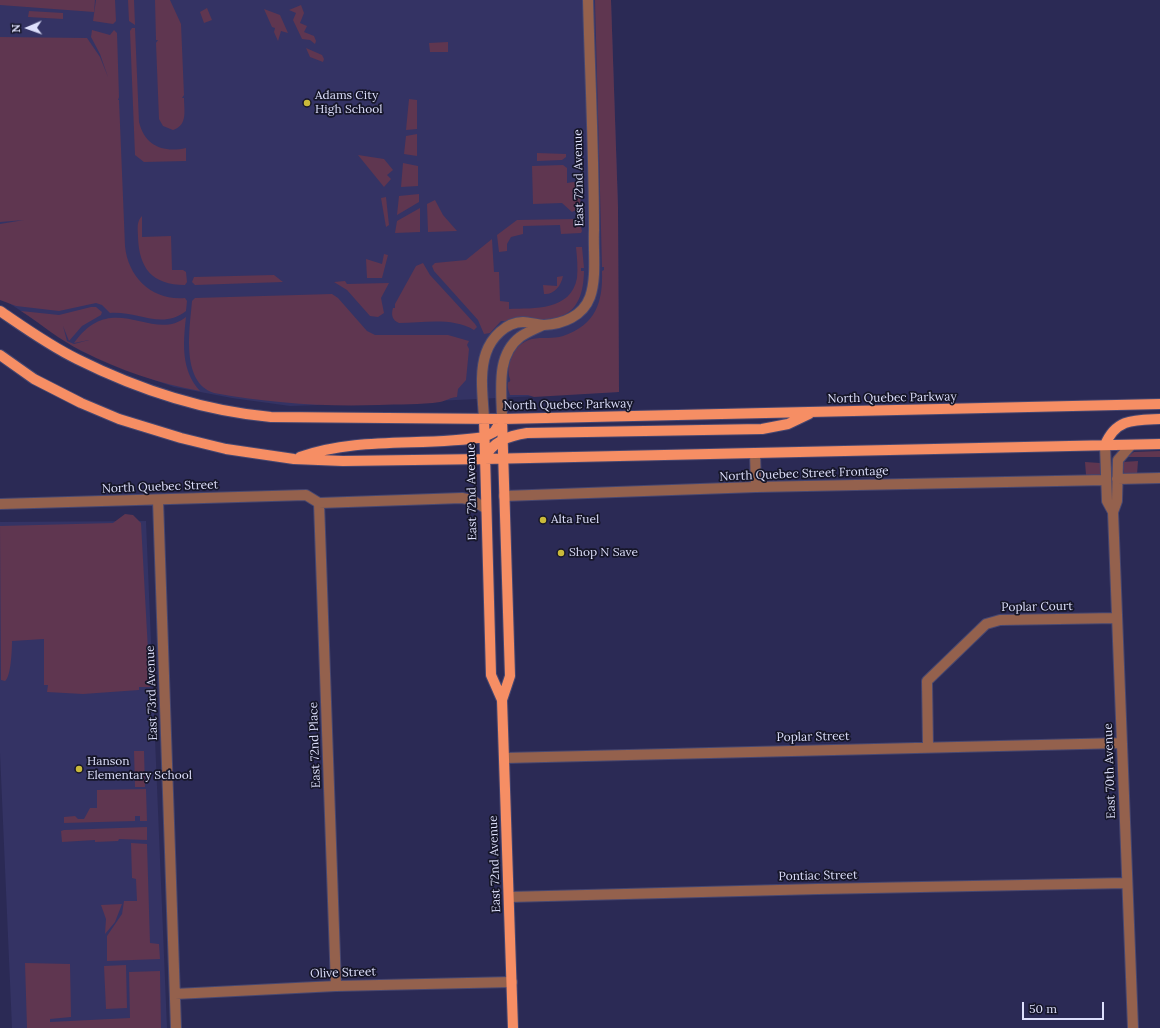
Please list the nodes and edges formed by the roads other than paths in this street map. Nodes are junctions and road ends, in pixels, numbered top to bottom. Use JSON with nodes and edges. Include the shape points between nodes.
{"nodes":[{"id":1,"x":588,"y":0,"type":"edge"},
{"id":2,"x":0,"y":311,"type":"edge"},
{"id":3,"x":543,"y":325,"type":"junction"},
{"id":4,"x":0,"y":355,"type":"edge"},
{"id":5,"x":1160,"y":404,"type":"edge"},
{"id":6,"x":811,"y":413,"type":"junction"},
{"id":7,"x":502,"y":419,"type":"junction"},
{"id":8,"x":1160,"y":419,"type":"edge"},
{"id":9,"x":484,"y":420,"type":"junction"},
{"id":10,"x":484,"y":437,"type":"junction"},
{"id":11,"x":503,"y":439,"type":"junction"},
{"id":12,"x":1131,"y":444,"type":"junction"},
{"id":13,"x":1160,"y":444,"type":"edge"},
{"id":14,"x":1105,"y":445,"type":"junction"},
{"id":15,"x":755,"y":453,"type":"junction"},
{"id":16,"x":503,"y":458,"type":"junction"},
{"id":17,"x":294,"y":459,"type":"junction"},
{"id":18,"x":484,"y":459,"type":"junction"},
{"id":19,"x":1160,"y":478,"type":"edge"},
{"id":20,"x":1117,"y":479,"type":"junction"},
{"id":21,"x":1106,"y":480,"type":"junction"},
{"id":22,"x":756,"y":488,"type":"junction"},
{"id":23,"x":504,"y":496,"type":"junction"},
{"id":24,"x":158,"y":500,"type":"junction"},
{"id":25,"x":320,"y":503,"type":"junction"},
{"id":26,"x":0,"y":504,"type":"edge"},
{"id":27,"x":485,"y":508,"type":"junction"},
{"id":28,"x":1113,"y":512,"type":"junction"},
{"id":29,"x":1117,"y":618,"type":"junction"},
{"id":30,"x":502,"y":700,"type":"junction"},
{"id":31,"x":1122,"y":743,"type":"junction"},
{"id":32,"x":928,"y":747,"type":"junction"},
{"id":33,"x":504,"y":758,"type":"junction"},
{"id":34,"x":1127,"y":883,"type":"junction"},
{"id":35,"x":509,"y":897,"type":"junction"},
{"id":36,"x":512,"y":982,"type":"junction"},
{"id":37,"x":336,"y":986,"type":"junction"},
{"id":38,"x":175,"y":994,"type":"junction"},
{"id":39,"x":176,"y":1028,"type":"edge"},
{"id":40,"x":513,"y":1028,"type":"edge"},
{"id":41,"x":1133,"y":1028,"type":"edge"}],
"edges":[{"from":1,"to":3,"type":"street","name":"East 72nd Avenue","via":[[594,215],[592,288],[586,304],[572,318],[560,323]]},
{"from":2,"to":9,"type":"main road","name":"North Quebec Parkway","via":[[62,351],[84,362],[148,388],[216,408],[291,418]]},
{"from":3,"to":7,"type":"street","name":"East 72nd Avenue","via":[[521,336],[509,349],[505,358],[502,371]]},
{"from":3,"to":9,"type":"street","name":"East 72nd Avenue","via":[[513,323],[490,344],[483,369]]},
{"from":4,"to":17,"type":"main road","via":[[41,382],[119,419],[226,449]]},
{"from":5,"to":6,"type":"main road","name":"North Quebec Parkway"},
{"from":6,"to":7,"type":"main road","name":"North Quebec Parkway"},
{"from":6,"to":11,"type":"main road","via":[[788,424],[762,429],[527,433]]},
{"from":7,"to":9,"type":"main road","name":"North Quebec Parkway"},
{"from":7,"to":10,"type":"main road","via":[[494,432]]},
{"from":7,"to":11,"type":"main road","name":"East 72nd Avenue"},
{"from":8,"to":14,"type":"main road","via":[[1127,421],[1113,430]]},
{"from":9,"to":10,"type":"main road","name":"East 72nd Avenue"},
{"from":10,"to":17,"type":"main road","via":[[350,445]]},
{"from":10,"to":18,"type":"main road","name":"East 72nd Avenue"},
{"from":11,"to":16,"type":"main road","name":"East 72nd Avenue"},
{"from":11,"to":18,"type":"main road","via":[[493,445]]},
{"from":12,"to":13,"type":"main road"},
{"from":12,"to":14,"type":"main road"},
{"from":12,"to":20,"type":"street","name":"East 70th Avenue","via":[[1118,460]]},
{"from":14,"to":15,"type":"main road"},
{"from":14,"to":21,"type":"street","name":"East 70th Avenue"},
{"from":15,"to":16,"type":"main road"},
{"from":15,"to":22,"type":"street"},
{"from":16,"to":18,"type":"main road"},
{"from":16,"to":23,"type":"main road","name":"East 72nd Avenue"},
{"from":17,"to":18,"type":"main road"},
{"from":18,"to":27,"type":"main road","name":"East 72nd Avenue"},
{"from":19,"to":20,"type":"street"},
{"from":20,"to":28,"type":"street","name":"East 70th Avenue","via":[[1117,500]]},
{"from":21,"to":22,"type":"street","name":"North Quebec Street Frontage"},
{"from":21,"to":28,"type":"street","name":"East 70th Avenue","via":[[1107,501]]},
{"from":22,"to":23,"type":"street","name":"North Quebec Street Frontage"},
{"from":23,"to":30,"type":"main road","name":"East 72nd Avenue","via":[[510,676]]},
{"from":24,"to":25,"type":"street","name":"North Quebec Street","via":[[306,495]]},
{"from":24,"to":26,"type":"street","name":"North Quebec Street"},
{"from":24,"to":38,"type":"street","name":"East 73rd Avenue"},
{"from":25,"to":27,"type":"street","via":[[462,498],[472,500]]},
{"from":25,"to":37,"type":"street","name":"East 72nd Place"},
{"from":27,"to":30,"type":"main road","name":"East 72nd Avenue","via":[[491,675]]},
{"from":28,"to":29,"type":"street","name":"East 70th Avenue"},
{"from":29,"to":31,"type":"street","name":"East 70th Avenue"},
{"from":29,"to":32,"type":"street","name":"Poplar Court","via":[[1000,620],[986,624],[927,681]]},
{"from":30,"to":33,"type":"main road","name":"East 72nd Avenue"},
{"from":31,"to":32,"type":"street","name":"Poplar Street"},
{"from":31,"to":34,"type":"street","name":"East 70th Avenue"},
{"from":32,"to":33,"type":"street","name":"Poplar Street"},
{"from":33,"to":35,"type":"main road","name":"East 72nd Avenue"},
{"from":34,"to":35,"type":"street","name":"Pontiac Street"},
{"from":34,"to":41,"type":"street","name":"East 70th Avenue"},
{"from":35,"to":36,"type":"main road","name":"East 72nd Avenue"},
{"from":36,"to":37,"type":"street","name":"Olive Street"},
{"from":36,"to":40,"type":"main road","name":"East 72nd Avenue"},
{"from":37,"to":38,"type":"street","name":"Olive Street"},
{"from":38,"to":39,"type":"street","name":"East 73rd Avenue"}]}
